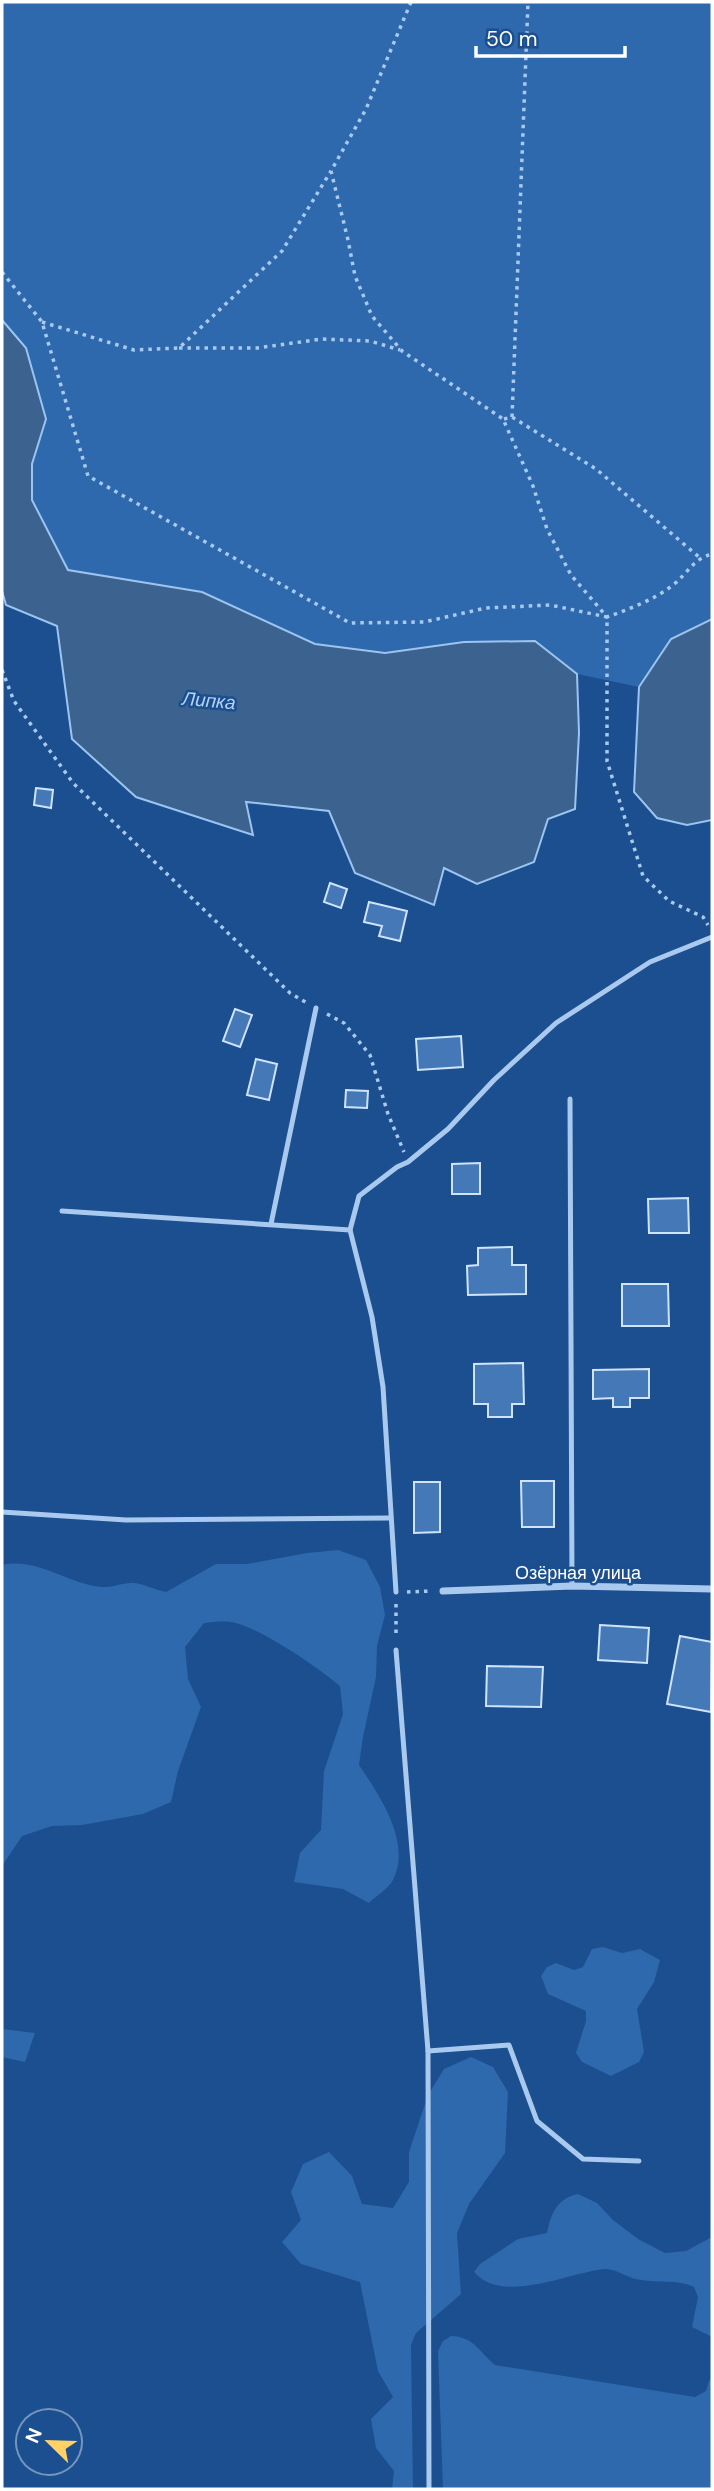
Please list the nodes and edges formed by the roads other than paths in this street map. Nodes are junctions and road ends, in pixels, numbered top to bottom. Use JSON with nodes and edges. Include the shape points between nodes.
{"nodes":[{"id":1,"x":712,"y":935,"type":"edge"},
{"id":2,"x":316,"y":1008,"type":"road end"},
{"id":3,"x":570,"y":1099,"type":"dead end"},
{"id":4,"x":62,"y":1211,"type":"dead end"},
{"id":5,"x":271,"y":1224,"type":"junction"},
{"id":6,"x":351,"y":1230,"type":"junction"},
{"id":7,"x":2,"y":1512,"type":"edge"},
{"id":8,"x":390,"y":1518,"type":"junction"},
{"id":9,"x":572,"y":1586,"type":"junction"},
{"id":10,"x":712,"y":1589,"type":"edge"},
{"id":11,"x":443,"y":1591,"type":"road end"},
{"id":12,"x":396,"y":1592,"type":"road end"},
{"id":13,"x":397,"y":1650,"type":"road end"},
{"id":14,"x":428,"y":2050,"type":"junction"},
{"id":15,"x":639,"y":2161,"type":"dead end"},
{"id":16,"x":429,"y":2489,"type":"edge"}],
"edges":[{"from":1,"to":6,"type":"lane","via":[[650,962],[556,1023],[448,1129],[359,1196]]},
{"from":2,"to":5,"type":"lane"},
{"from":3,"to":9,"type":"lane"},
{"from":4,"to":5,"type":"lane"},
{"from":5,"to":6,"type":"lane"},
{"from":6,"to":8,"type":"lane","via":[[383,1387]]},
{"from":7,"to":8,"type":"lane","via":[[126,1520]]},
{"from":8,"to":12,"type":"lane"},
{"from":9,"to":10,"type":"street","name":"Озёрная улица"},
{"from":9,"to":11,"type":"street","name":"Озёрная улица"},
{"from":13,"to":14,"type":"lane"},
{"from":14,"to":15,"type":"lane","via":[[509,2045],[537,2121],[583,2159]]},
{"from":14,"to":16,"type":"lane"}]}
